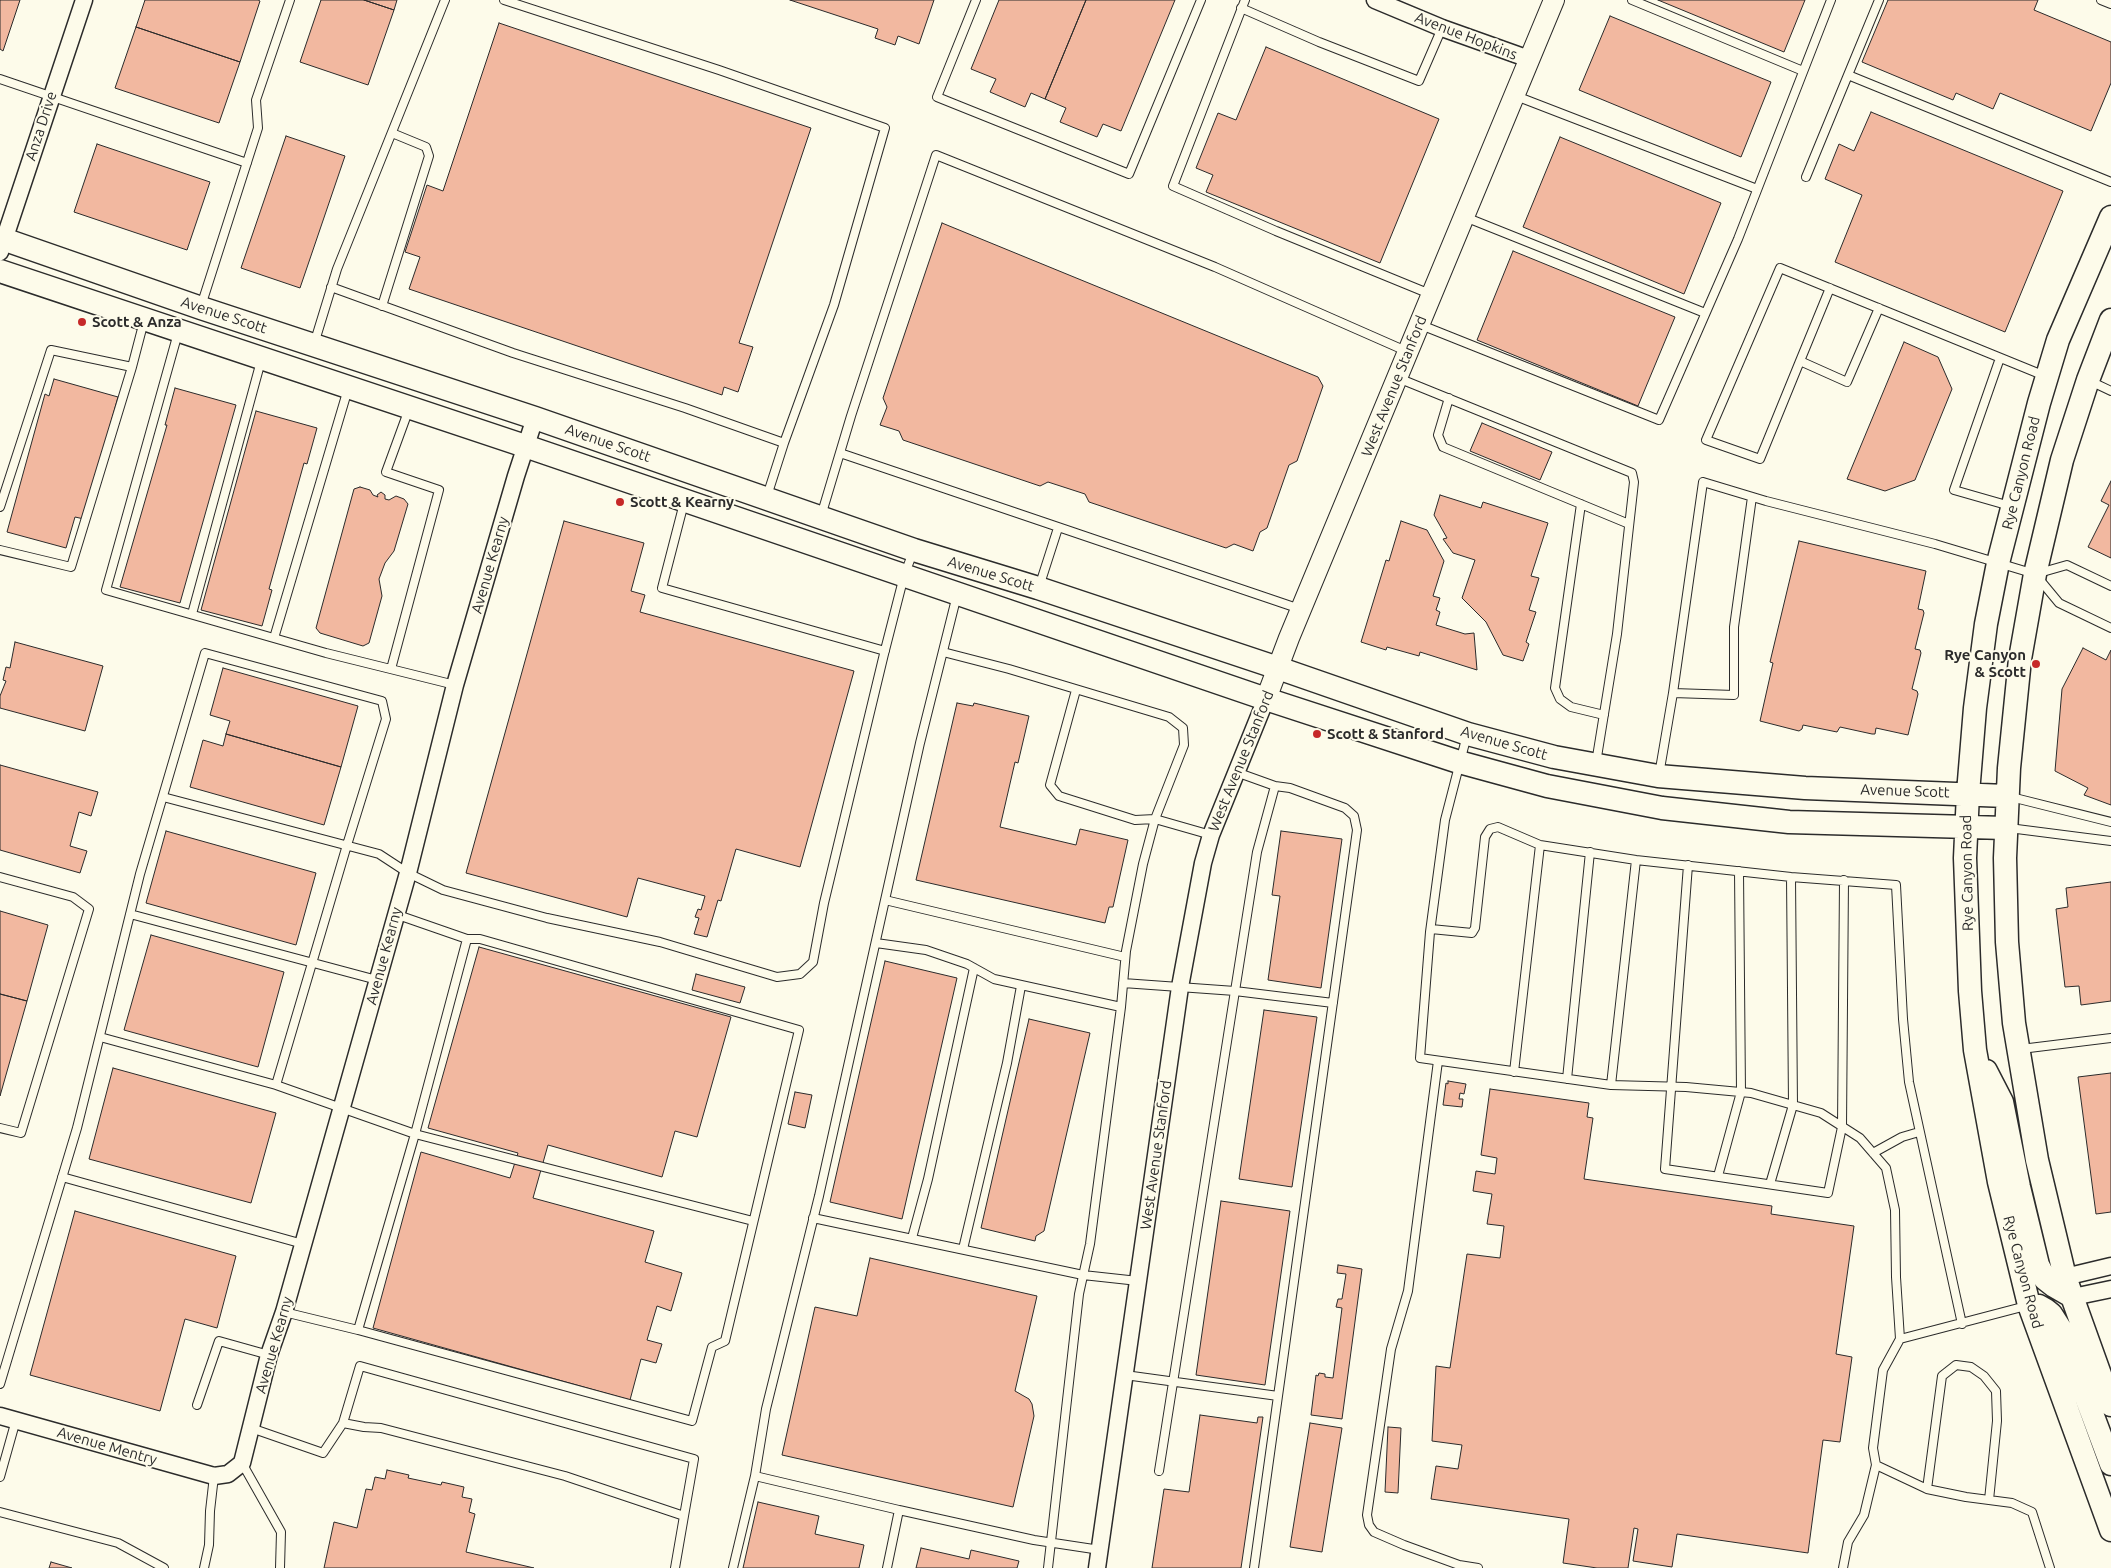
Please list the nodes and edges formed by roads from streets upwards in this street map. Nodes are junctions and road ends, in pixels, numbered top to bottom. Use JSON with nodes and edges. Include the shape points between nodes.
{"nodes":[{"id":1,"x":84,"y":0,"type":"edge"},
{"id":2,"x":1375,"y":0,"type":"edge"},
{"id":3,"x":1554,"y":0,"type":"edge"},
{"id":4,"x":1529,"y":59,"type":"junction"},
{"id":5,"x":2111,"y":217,"type":"edge"},
{"id":6,"x":1,"y":243,"type":"edge"},
{"id":7,"x":0,"y":271,"type":"edge"},
{"id":8,"x":2111,"y":320,"type":"edge"},
{"id":9,"x":535,"y":418,"type":"junction"},
{"id":10,"x":525,"y":446,"type":"junction"},
{"id":11,"x":1278,"y":668,"type":"junction"},
{"id":12,"x":1266,"y":699,"type":"junction"},
{"id":13,"x":1968,"y":793,"type":"junction"},
{"id":14,"x":2006,"y":796,"type":"junction"},
{"id":15,"x":1966,"y":827,"type":"junction"},
{"id":16,"x":2005,"y":828,"type":"junction"},
{"id":17,"x":1976,"y":1050,"type":"junction"},
{"id":18,"x":2111,"y":1266,"type":"edge"},
{"id":19,"x":2069,"y":1287,"type":"junction"},
{"id":20,"x":2111,"y":1289,"type":"edge"},
{"id":21,"x":2029,"y":1305,"type":"junction"},
{"id":22,"x":2111,"y":1404,"type":"edge"},
{"id":23,"x":0,"y":1416,"type":"edge"},
{"id":24,"x":242,"y":1463,"type":"joint"},
{"id":25,"x":2111,"y":1464,"type":"edge"},
{"id":26,"x":2111,"y":1530,"type":"edge"},
{"id":27,"x":1097,"y":1568,"type":"edge"}],
"edges":[{"from":1,"to":6,"type":"street","name":"Anza Drive"},
{"from":2,"to":4,"type":"street","name":"Avenue Hopkins"},
{"from":3,"to":4,"type":"street","name":"West Avenue Stanford"},
{"from":4,"to":11,"type":"street","name":"West Avenue Stanford"},
{"from":5,"to":13,"type":"main road","name":"Rye Canyon Road","via":[[2069,314],[2047,377],[1998,563],[1974,708]]},
{"from":6,"to":9,"type":"main road","name":"Avenue Scott"},
{"from":7,"to":10,"type":"main road","name":"Avenue Scott"},
{"from":8,"to":14,"type":"main road","via":[[2062,460],[2035,574],[2020,659]]},
{"from":9,"to":10,"type":"street","name":"Avenue Kearny"},
{"from":9,"to":11,"type":"main road","name":"Avenue Scott","via":[[914,550]]},
{"from":10,"to":12,"type":"main road","name":"Avenue Scott"},
{"from":10,"to":24,"type":"street","name":"Avenue Kearny","via":[[455,685],[408,873],[343,1108],[269,1355]]},
{"from":11,"to":12,"type":"street","name":"West Avenue Stanford"},
{"from":11,"to":13,"type":"main road","name":"Avenue Scott","via":[[1468,734],[1596,765],[1658,776],[1805,788]]},
{"from":12,"to":15,"type":"main road","name":"Avenue Scott","via":[[1459,762],[1547,786],[1662,808],[1789,822]]},
{"from":12,"to":27,"type":"street","name":"West Avenue Stanford","via":[[1211,835],[1203,863],[1180,987]]},
{"from":13,"to":14,"type":"main road","name":"Avenue Scott"},
{"from":13,"to":15,"type":"main road","name":"Rye Canyon Road"},
{"from":14,"to":16,"type":"main road"},
{"from":15,"to":16,"type":"main road","name":"Avenue Scott"},
{"from":15,"to":17,"type":"main road","name":"Rye Canyon Road","via":[[1970,990]]},
{"from":16,"to":19,"type":"main road","via":[[2008,942],[2018,1049],[2037,1160]]},
{"from":17,"to":19,"type":"main road","via":[[2002,1102],[2038,1264],[2049,1282]]},
{"from":17,"to":21,"type":"main road","name":"Rye Canyon Road","via":[[1999,1182]]},
{"from":18,"to":19,"type":"street"},
{"from":19,"to":20,"type":"street"},
{"from":19,"to":22,"type":"main road"},
{"from":21,"to":25,"type":"main road","via":[[2046,1310],[2060,1328]]},
{"from":21,"to":26,"type":"main road","name":"Rye Canyon Road"},
{"from":23,"to":24,"type":"street","name":"Avenue Mentry","via":[[214,1476],[228,1474]]}]}
